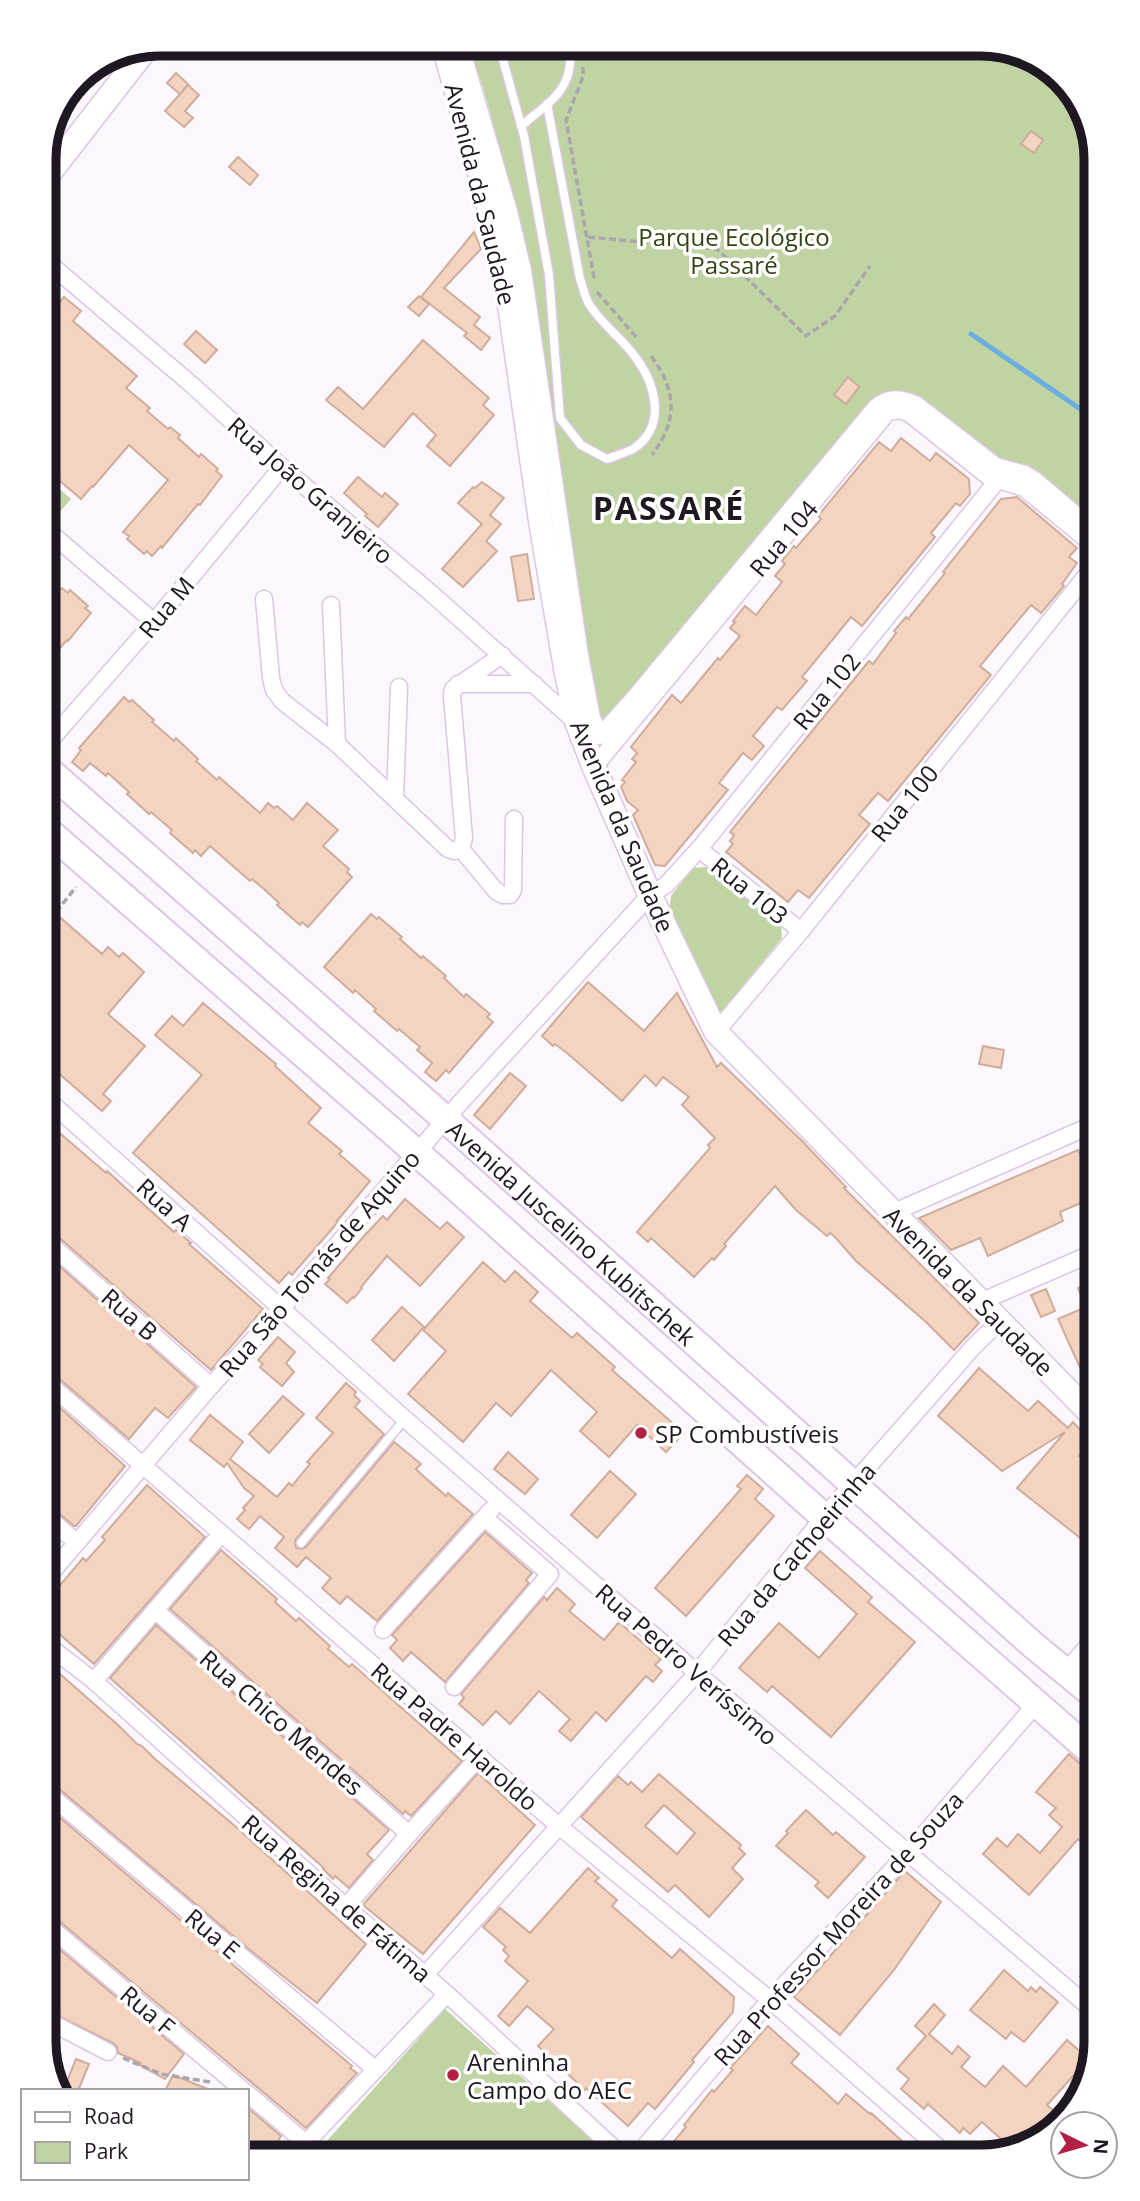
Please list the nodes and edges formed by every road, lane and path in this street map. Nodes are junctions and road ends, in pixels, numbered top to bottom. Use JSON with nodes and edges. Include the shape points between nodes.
{"nodes":[{"id":1,"x":446,"y":56,"type":"edge"},
{"id":2,"x":464,"y":56,"type":"edge"},
{"id":3,"x":501,"y":56,"type":"edge"},
{"id":4,"x":571,"y":56,"type":"edge"},
{"id":5,"x":139,"y":58,"type":"edge"},
{"id":6,"x":583,"y":66,"type":"dead end"},
{"id":7,"x":547,"y":104,"type":"junction"},
{"id":8,"x":521,"y":126,"type":"junction"},
{"id":9,"x":56,"y":165,"type":"edge"},
{"id":10,"x":588,"y":237,"type":"junction"},
{"id":11,"x":870,"y":266,"type":"dead end"},
{"id":12,"x":56,"y":269,"type":"edge"},
{"id":13,"x":641,"y":342,"type":"dead end"},
{"id":14,"x":648,"y":352,"type":"dead end"},
{"id":15,"x":652,"y":455,"type":"dead end"},
{"id":16,"x":282,"y":467,"type":"junction"},
{"id":17,"x":997,"y":481,"type":"junction"},
{"id":18,"x":1084,"y":521,"type":"edge"},
{"id":19,"x":1084,"y":537,"type":"edge"},
{"id":20,"x":56,"y":538,"type":"edge"},
{"id":21,"x":1084,"y":578,"type":"edge"},
{"id":22,"x":264,"y":599,"type":"dead end"},
{"id":23,"x":331,"y":605,"type":"dead end"},
{"id":24,"x":153,"y":622,"type":"junction"},
{"id":25,"x":502,"y":655,"type":"junction"},
{"id":26,"x":458,"y":684,"type":"junction"},
{"id":27,"x":534,"y":684,"type":"junction"},
{"id":28,"x":399,"y":687,"type":"dead end"},
{"id":29,"x":577,"y":723,"type":"junction"},
{"id":30,"x":56,"y":734,"type":"edge"},
{"id":31,"x":337,"y":744,"type":"junction"},
{"id":32,"x":594,"y":767,"type":"junction"},
{"id":33,"x":56,"y":777,"type":"edge"},
{"id":34,"x":395,"y":798,"type":"junction"},
{"id":35,"x":514,"y":819,"type":"dead end"},
{"id":36,"x":56,"y":838,"type":"edge"},
{"id":37,"x":461,"y":849,"type":"junction"},
{"id":38,"x":699,"y":849,"type":"junction"},
{"id":39,"x":76,"y":887,"type":"dead end"},
{"id":40,"x":650,"y":895,"type":"junction"},
{"id":41,"x":56,"y":912,"type":"dead end"},
{"id":42,"x":801,"y":931,"type":"junction"},
{"id":43,"x":716,"y":1032,"type":"junction"},
{"id":44,"x":56,"y":1107,"type":"edge"},
{"id":45,"x":446,"y":1119,"type":"junction"},
{"id":46,"x":1084,"y":1129,"type":"edge"},
{"id":47,"x":417,"y":1153,"type":"junction"},
{"id":48,"x":892,"y":1213,"type":"junction"},
{"id":49,"x":56,"y":1248,"type":"edge"},
{"id":50,"x":1084,"y":1257,"type":"edge"},
{"id":51,"x":980,"y":1302,"type":"junction"},
{"id":52,"x":282,"y":1308,"type":"junction"},
{"id":53,"x":1000,"y":1321,"type":"junction"},
{"id":54,"x":211,"y":1385,"type":"junction"},
{"id":55,"x":56,"y":1390,"type":"edge"},
{"id":56,"x":1084,"y":1407,"type":"edge"},
{"id":57,"x":405,"y":1419,"type":"junction"},
{"id":58,"x":145,"y":1465,"type":"junction"},
{"id":59,"x":854,"y":1485,"type":"junction"},
{"id":60,"x":500,"y":1501,"type":"junction"},
{"id":61,"x":824,"y":1517,"type":"junction"},
{"id":62,"x":485,"y":1518,"type":"junction"},
{"id":63,"x":56,"y":1524,"type":"edge"},
{"id":64,"x":220,"y":1534,"type":"junction"},
{"id":65,"x":76,"y":1542,"type":"junction"},
{"id":66,"x":301,"y":1544,"type":"dead end"},
{"id":67,"x":56,"y":1567,"type":"edge"},
{"id":68,"x":155,"y":1610,"type":"junction"},
{"id":69,"x":383,"y":1630,"type":"dead end"},
{"id":70,"x":1084,"y":1650,"type":"edge"},
{"id":71,"x":56,"y":1652,"type":"edge"},
{"id":72,"x":1066,"y":1671,"type":"junction"},
{"id":73,"x":696,"y":1673,"type":"junction"},
{"id":74,"x":94,"y":1681,"type":"junction"},
{"id":75,"x":454,"y":1687,"type":"dead end"},
{"id":76,"x":1084,"y":1687,"type":"edge"},
{"id":77,"x":1036,"y":1704,"type":"junction"},
{"id":78,"x":1084,"y":1745,"type":"edge"},
{"id":79,"x":480,"y":1756,"type":"junction"},
{"id":80,"x":56,"y":1800,"type":"edge"},
{"id":81,"x":560,"y":1827,"type":"junction"},
{"id":82,"x":409,"y":1834,"type":"junction"},
{"id":83,"x":908,"y":1853,"type":"junction"},
{"id":84,"x":346,"y":1907,"type":"junction"},
{"id":85,"x":56,"y":1932,"type":"edge"},
{"id":86,"x":425,"y":1975,"type":"junction"},
{"id":87,"x":447,"y":1994,"type":"junction"},
{"id":88,"x":770,"y":2000,"type":"junction"},
{"id":89,"x":1084,"y":2003,"type":"edge"},
{"id":90,"x":56,"y":2025,"type":"edge"},
{"id":91,"x":108,"y":2052,"type":"joint"},
{"id":92,"x":375,"y":2068,"type":"junction"},
{"id":93,"x":238,"y":2089,"type":"edge"},
{"id":94,"x":242,"y":2089,"type":"edge"},
{"id":95,"x":248,"y":2095,"type":"edge"},
{"id":96,"x":297,"y":2145,"type":"edge"},
{"id":97,"x":306,"y":2145,"type":"edge"},
{"id":98,"x":611,"y":2145,"type":"edge"},
{"id":99,"x":646,"y":2145,"type":"edge"},
{"id":100,"x":934,"y":2145,"type":"edge"}],
"edges":[{"from":1,"to":29,"type":"street","name":"Avenida da Saudade","via":[[504,267],[543,536]]},
{"from":2,"to":18,"type":"street","via":[[523,270],[580,655],[600,736],[885,401],[917,405],[996,466],[1030,477]]},
{"from":3,"to":8,"type":"lane"},
{"from":4,"to":7,"type":"lane","via":[[565,85]]},
{"from":5,"to":9,"type":"street"},
{"from":6,"to":10,"type":"path","via":[[566,120]]},
{"from":7,"to":8,"type":"lane"},
{"from":7,"to":8,"type":"lane","via":[[588,303],[635,356],[652,384],[656,407],[648,434],[633,449],[607,459],[582,445],[561,418],[550,275]]},
{"from":10,"to":11,"type":"path","via":[[717,249],[806,336],[835,316]]},
{"from":10,"to":13,"type":"path","via":[[596,290]]},
{"from":12,"to":16,"type":"street","name":"Rua João Granjeiro"},
{"from":14,"to":15,"type":"path","via":[[669,386],[673,406],[664,439]]},
{"from":16,"to":24,"type":"street","name":"Rua M"},
{"from":16,"to":25,"type":"street","name":"Rua João Granjeiro"},
{"from":17,"to":19,"type":"street","via":[[1024,488]]},
{"from":17,"to":32,"type":"street","name":"Rua 104","via":[[910,414],[888,412]]},
{"from":17,"to":38,"type":"street","name":"Rua 102"},
{"from":20,"to":24,"type":"street"},
{"from":21,"to":42,"type":"street","name":"Rua 100"},
{"from":22,"to":31,"type":"street","via":[[274,690]]},
{"from":23,"to":31,"type":"street"},
{"from":24,"to":30,"type":"street","name":"Rua M"},
{"from":25,"to":26,"type":"street"},
{"from":25,"to":27,"type":"street","name":"Rua João Granjeiro"},
{"from":26,"to":27,"type":"street"},
{"from":26,"to":37,"type":"street","via":[[452,696],[464,838]]},
{"from":27,"to":29,"type":"street","name":"Rua João Granjeiro"},
{"from":28,"to":34,"type":"street"},
{"from":29,"to":32,"type":"street","name":"Avenida da Saudade"},
{"from":31,"to":34,"type":"street"},
{"from":32,"to":40,"type":"street","name":"Avenida da Saudade"},
{"from":33,"to":45,"type":"main road","name":"Avenida Juscelino Kubitschek"},
{"from":34,"to":37,"type":"street","via":[[448,849]]},
{"from":35,"to":37,"type":"street","via":[[510,895],[496,891]]},
{"from":36,"to":47,"type":"main road","name":"Avenida Juscelino Kubitschek"},
{"from":38,"to":40,"type":"street","name":"Rua 102","via":[[666,885]]},
{"from":38,"to":42,"type":"street","name":"Rua 103"},
{"from":39,"to":41,"type":"path"},
{"from":40,"to":43,"type":"street","name":"Avenida da Saudade"},
{"from":40,"to":45,"type":"street","name":"Rua São Tomás de Aquino"},
{"from":42,"to":43,"type":"street","name":"Rua 100"},
{"from":43,"to":48,"type":"street","name":"Avenida da Saudade"},
{"from":44,"to":52,"type":"street","name":"Rua A"},
{"from":45,"to":47,"type":"street","name":"Rua São Tomás de Aquino"},
{"from":45,"to":59,"type":"main road","name":"Avenida Juscelino Kubitschek"},
{"from":46,"to":48,"type":"street"},
{"from":47,"to":52,"type":"street","name":"Rua São Tomás de Aquino"},
{"from":47,"to":61,"type":"main road","name":"Avenida Juscelino Kubitschek"},
{"from":48,"to":51,"type":"street","name":"Avenida da Saudade"},
{"from":49,"to":54,"type":"street","name":"Rua B"},
{"from":50,"to":51,"type":"street"},
{"from":51,"to":53,"type":"street","name":"Avenida da Saudade"},
{"from":52,"to":54,"type":"street","name":"Rua São Tomás de Aquino"},
{"from":52,"to":57,"type":"street","name":"Rua Pedro Veríssimo"},
{"from":53,"to":56,"type":"street","name":"Avenida da Saudade"},
{"from":53,"to":59,"type":"street","name":"Rua da Cachoeirinha"},
{"from":54,"to":58,"type":"street","name":"Rua São Tomás de Aquino"},
{"from":55,"to":58,"type":"street","name":"Rua Padre Haroldo"},
{"from":57,"to":60,"type":"street","name":"Rua Pedro Veríssimo"},
{"from":57,"to":66,"type":"lane"},
{"from":58,"to":64,"type":"street","name":"Rua Padre Haroldo"},
{"from":58,"to":65,"type":"street","name":"Rua São Tomás de Aquino"},
{"from":59,"to":61,"type":"street","name":"Rua da Cachoeirinha"},
{"from":59,"to":72,"type":"main road","name":"Avenida Juscelino Kubitschek"},
{"from":60,"to":62,"type":"street"},
{"from":60,"to":73,"type":"street","name":"Rua Pedro Veríssimo"},
{"from":61,"to":73,"type":"street","name":"Rua da Cachoeirinha"},
{"from":61,"to":77,"type":"main road","name":"Avenida Juscelino Kubitschek"},
{"from":62,"to":69,"type":"street"},
{"from":62,"to":75,"type":"street","via":[[550,1574]]},
{"from":63,"to":65,"type":"street"},
{"from":64,"to":68,"type":"street"},
{"from":64,"to":79,"type":"street","name":"Rua Padre Haroldo"},
{"from":65,"to":67,"type":"street","name":"Rua São Tomás de Aquino"},
{"from":68,"to":74,"type":"street"},
{"from":68,"to":82,"type":"street","name":"Rua Chico Mendes"},
{"from":70,"to":72,"type":"street"},
{"from":71,"to":74,"type":"street","name":"Rua Regina de Fátima"},
{"from":72,"to":76,"type":"main road","name":"Avenida Juscelino Kubitschek"},
{"from":73,"to":81,"type":"street","name":"Rua da Cachoeirinha"},
{"from":73,"to":83,"type":"street","name":"Rua Pedro Veríssimo"},
{"from":74,"to":84,"type":"street","name":"Rua Regina de Fátima"},
{"from":77,"to":78,"type":"main road","name":"Avenida Juscelino Kubitschek"},
{"from":77,"to":83,"type":"street","name":"Rua Professor Moreira de Souza"},
{"from":79,"to":81,"type":"street","name":"Rua Padre Haroldo"},
{"from":79,"to":82,"type":"street"},
{"from":80,"to":92,"type":"street","name":"Rua E"},
{"from":81,"to":86,"type":"street","name":"Rua da Cachoeirinha"},
{"from":81,"to":88,"type":"street","name":"Rua Padre Haroldo"},
{"from":82,"to":84,"type":"street"},
{"from":83,"to":88,"type":"street","name":"Rua Professor Moreira de Souza"},
{"from":83,"to":89,"type":"street","name":"Rua Pedro Veríssimo"},
{"from":84,"to":86,"type":"street","name":"Rua Regina de Fátima"},
{"from":85,"to":94,"type":"street","name":"Rua F"},
{"from":86,"to":87,"type":"street","name":"Rua Regina de Fátima"},
{"from":87,"to":92,"type":"street"},
{"from":87,"to":98,"type":"street","name":"Rua Regina de Fátima"},
{"from":88,"to":99,"type":"street","name":"Rua Professor Moreira de Souza"},
{"from":88,"to":100,"type":"street","name":"Rua Padre Haroldo"},
{"from":90,"to":91,"type":"street"},
{"from":91,"to":93,"type":"path","via":[[161,2074]]},
{"from":92,"to":97,"type":"street"},
{"from":95,"to":96,"type":"street","name":"Rua F"}]}
